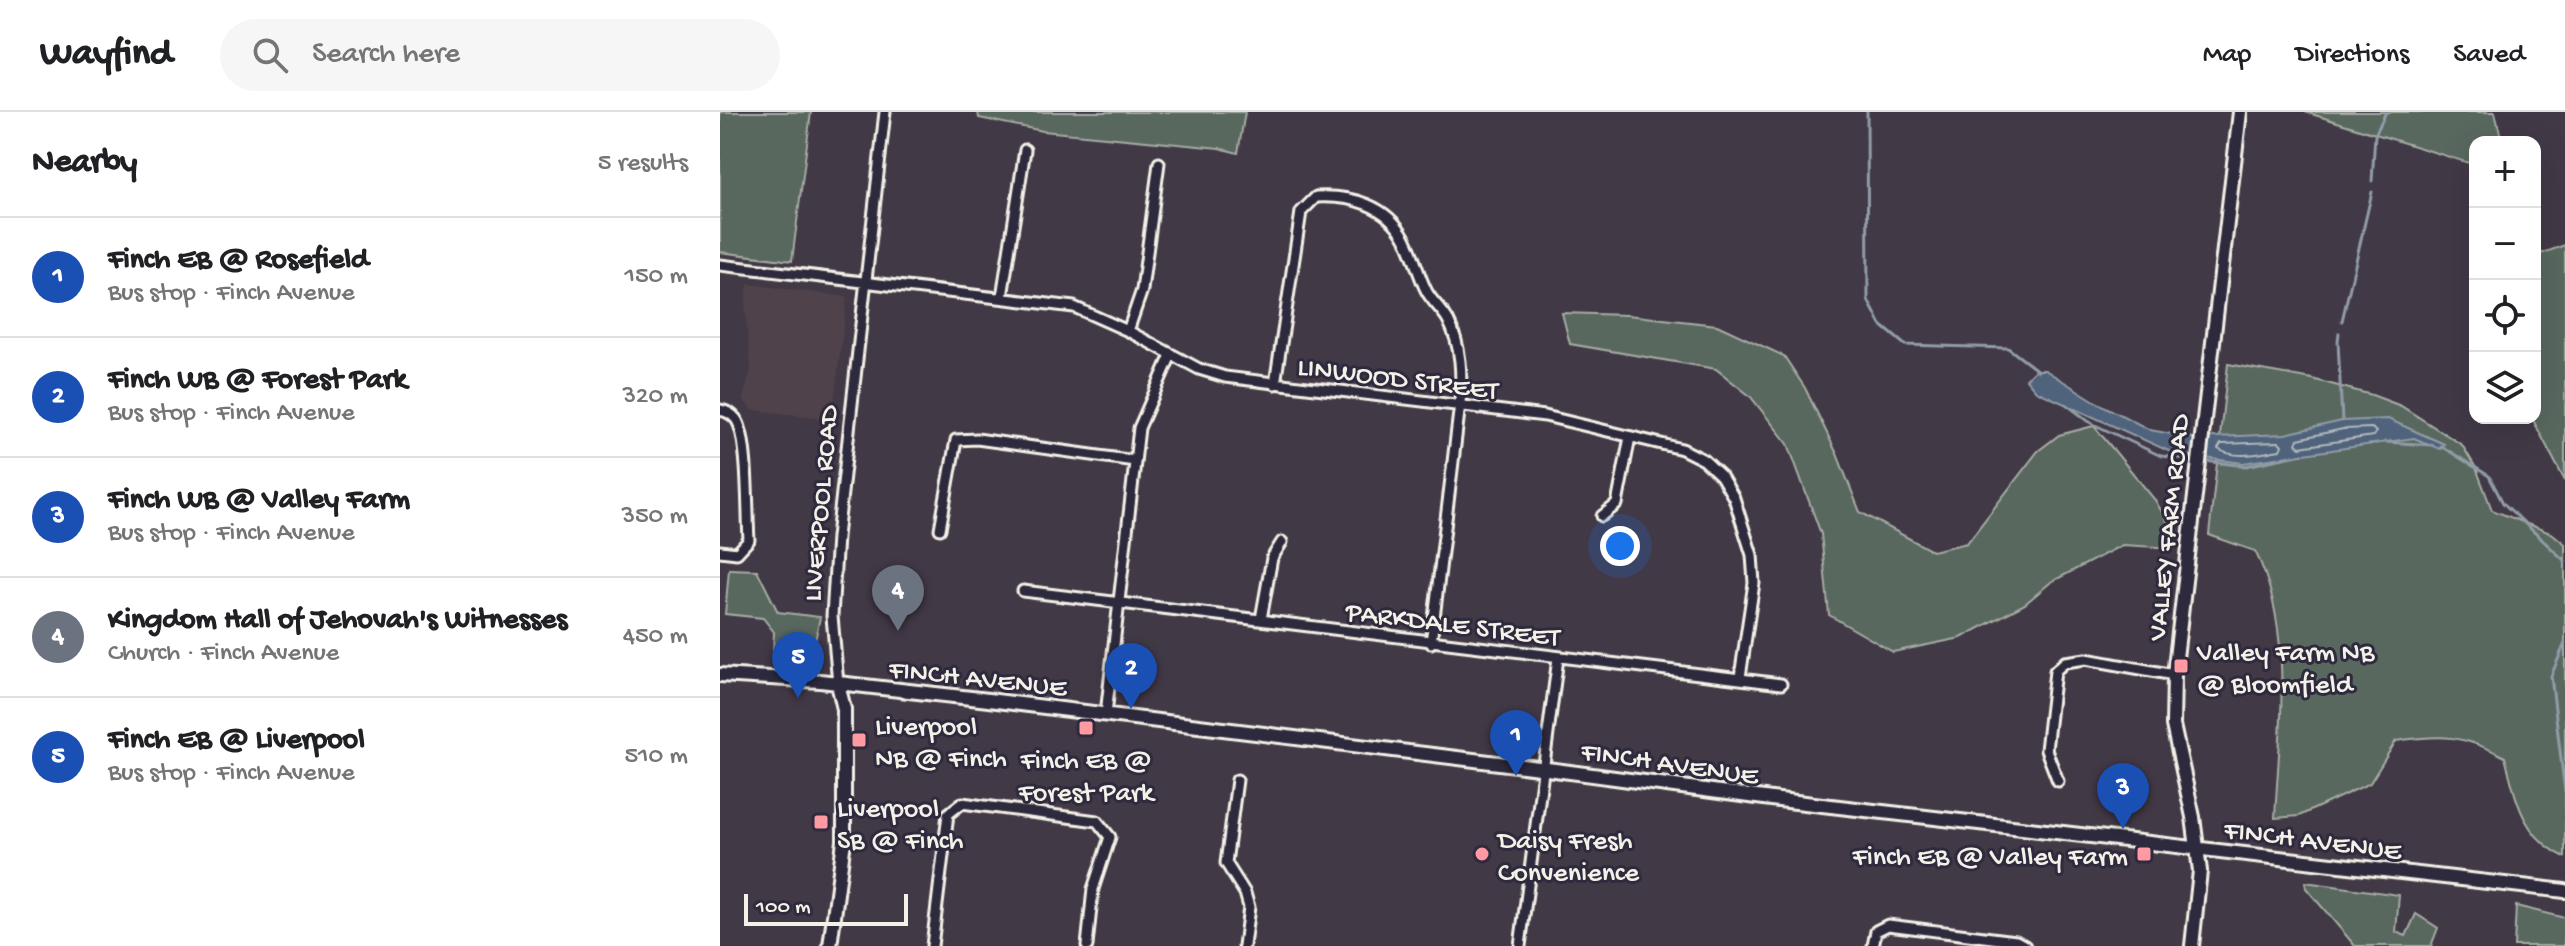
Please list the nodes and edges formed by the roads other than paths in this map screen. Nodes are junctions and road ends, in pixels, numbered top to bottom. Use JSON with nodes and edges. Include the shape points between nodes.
{"nodes":[{"id":1,"x":885,"y":112,"type":"edge"},
{"id":2,"x":2240,"y":112,"type":"edge"},
{"id":3,"x":1025,"y":150,"type":"dead end"},
{"id":4,"x":1159,"y":163,"type":"dead end"},
{"id":5,"x":720,"y":265,"type":"edge"},
{"id":6,"x":865,"y":282,"type":"junction"},
{"id":7,"x":1002,"y":297,"type":"junction"},
{"id":8,"x":1128,"y":331,"type":"junction"},
{"id":9,"x":1171,"y":355,"type":"junction"},
{"id":10,"x":1275,"y":384,"type":"junction"},
{"id":11,"x":1460,"y":404,"type":"junction"},
{"id":12,"x":720,"y":410,"type":"edge"},
{"id":13,"x":1630,"y":437,"type":"junction"},
{"id":14,"x":1135,"y":461,"type":"junction"},
{"id":15,"x":1602,"y":516,"type":"dead end"},
{"id":16,"x":940,"y":529,"type":"dead end"},
{"id":17,"x":1282,"y":542,"type":"dead end"},
{"id":18,"x":720,"y":551,"type":"edge"},
{"id":19,"x":1023,"y":591,"type":"dead end"},
{"id":20,"x":1119,"y":603,"type":"junction"},
{"id":21,"x":1261,"y":619,"type":"junction"},
{"id":22,"x":1431,"y":643,"type":"junction"},
{"id":23,"x":1558,"y":658,"type":"junction"},
{"id":24,"x":720,"y":675,"type":"edge"},
{"id":25,"x":2174,"y":675,"type":"junction"},
{"id":26,"x":1740,"y":677,"type":"junction"},
{"id":27,"x":838,"y":684,"type":"junction"},
{"id":28,"x":1781,"y":684,"type":"dead end"},
{"id":29,"x":1106,"y":714,"type":"junction"},
{"id":30,"x":1542,"y":768,"type":"junction"},
{"id":31,"x":1237,"y":780,"type":"dead end"},
{"id":32,"x":2058,"y":781,"type":"dead end"},
{"id":33,"x":2198,"y":848,"type":"junction"},
{"id":34,"x":2565,"y":891,"type":"edge"},
{"id":35,"x":830,"y":946,"type":"edge"},
{"id":36,"x":932,"y":946,"type":"edge"},
{"id":37,"x":1087,"y":946,"type":"edge"},
{"id":38,"x":1244,"y":946,"type":"edge"},
{"id":39,"x":1520,"y":946,"type":"edge"},
{"id":40,"x":1873,"y":946,"type":"edge"},
{"id":41,"x":2025,"y":946,"type":"edge"},
{"id":42,"x":2192,"y":946,"type":"edge"}],
"edges":[{"from":1,"to":6,"type":"street","name":"LIVERPOOL ROAD"},
{"from":2,"to":25,"type":"main road","name":"VALLEY FARM ROAD"},
{"from":3,"to":7,"type":"street"},
{"from":4,"to":8,"type":"street","via":[[1142,290]]},
{"from":5,"to":6,"type":"street","name":"LINWOOD STREET"},
{"from":6,"to":7,"type":"street","name":"LINWOOD STREET"},
{"from":6,"to":27,"type":"street","name":"LIVERPOOL ROAD","via":[[837,537],[832,616]]},
{"from":7,"to":8,"type":"street","name":"LINWOOD STREET","via":[[1074,307]]},
{"from":8,"to":9,"type":"street","name":"LINWOOD STREET"},
{"from":9,"to":10,"type":"street","name":"LINWOOD STREET","via":[[1225,377]]},
{"from":9,"to":14,"type":"street","via":[[1139,428]]},
{"from":10,"to":11,"type":"street","name":"LINWOOD STREET"},
{"from":10,"to":11,"type":"street","via":[[1301,212],[1316,197],[1340,196],[1389,217],[1405,237],[1427,293],[1447,319],[1459,348]]},
{"from":11,"to":13,"type":"street","name":"LINWOOD STREET","via":[[1545,416]]},
{"from":11,"to":22,"type":"street"},
{"from":12,"to":18,"type":"street","via":[[737,419],[743,439],[749,540],[737,553]]},
{"from":13,"to":15,"type":"street","via":[[1617,504]]},
{"from":13,"to":26,"type":"street","name":"LINWOOD STREET","via":[[1704,460],[1734,498],[1752,555],[1754,583]]},
{"from":14,"to":16,"type":"street","via":[[956,440]]},
{"from":14,"to":20,"type":"street"},
{"from":17,"to":21,"type":"street","via":[[1272,558]]},
{"from":19,"to":20,"type":"street","name":"PARKDALE STREET"},
{"from":20,"to":21,"type":"street","name":"PARKDALE STREET"},
{"from":20,"to":29,"type":"street"},
{"from":21,"to":22,"type":"street","name":"PARKDALE STREET"},
{"from":22,"to":23,"type":"street","name":"PARKDALE STREET"},
{"from":23,"to":26,"type":"street","name":"PARKDALE STREET"},
{"from":23,"to":30,"type":"street"},
{"from":24,"to":27,"type":"main road","name":"FINCH AVENUE"},
{"from":25,"to":32,"type":"street","via":[[2086,659],[2065,662],[2055,671],[2046,750]]},
{"from":25,"to":33,"type":"main road","name":"VALLEY FARM ROAD","via":[[2173,725]]},
{"from":26,"to":28,"type":"street","name":"PARKDALE STREET"},
{"from":27,"to":29,"type":"main road","name":"FINCH AVENUE"},
{"from":27,"to":35,"type":"main road","name":"LIVERPOOL ROAD","via":[[844,709],[844,841]]},
{"from":29,"to":30,"type":"main road","name":"FINCH AVENUE"},
{"from":30,"to":33,"type":"main road","name":"FINCH AVENUE"},
{"from":30,"to":39,"type":"street"},
{"from":31,"to":38,"type":"street","via":[[1226,863],[1249,907]]},
{"from":33,"to":34,"type":"main road","name":"FINCH AVENUE"},
{"from":33,"to":42,"type":"main road","name":"VALLEY FARM ROAD"},
{"from":36,"to":37,"type":"street","via":[[948,814],[962,803],[1097,821],[1110,837],[1093,889]]},
{"from":40,"to":41,"type":"street","via":[[1876,931],[1888,925]]}]}
